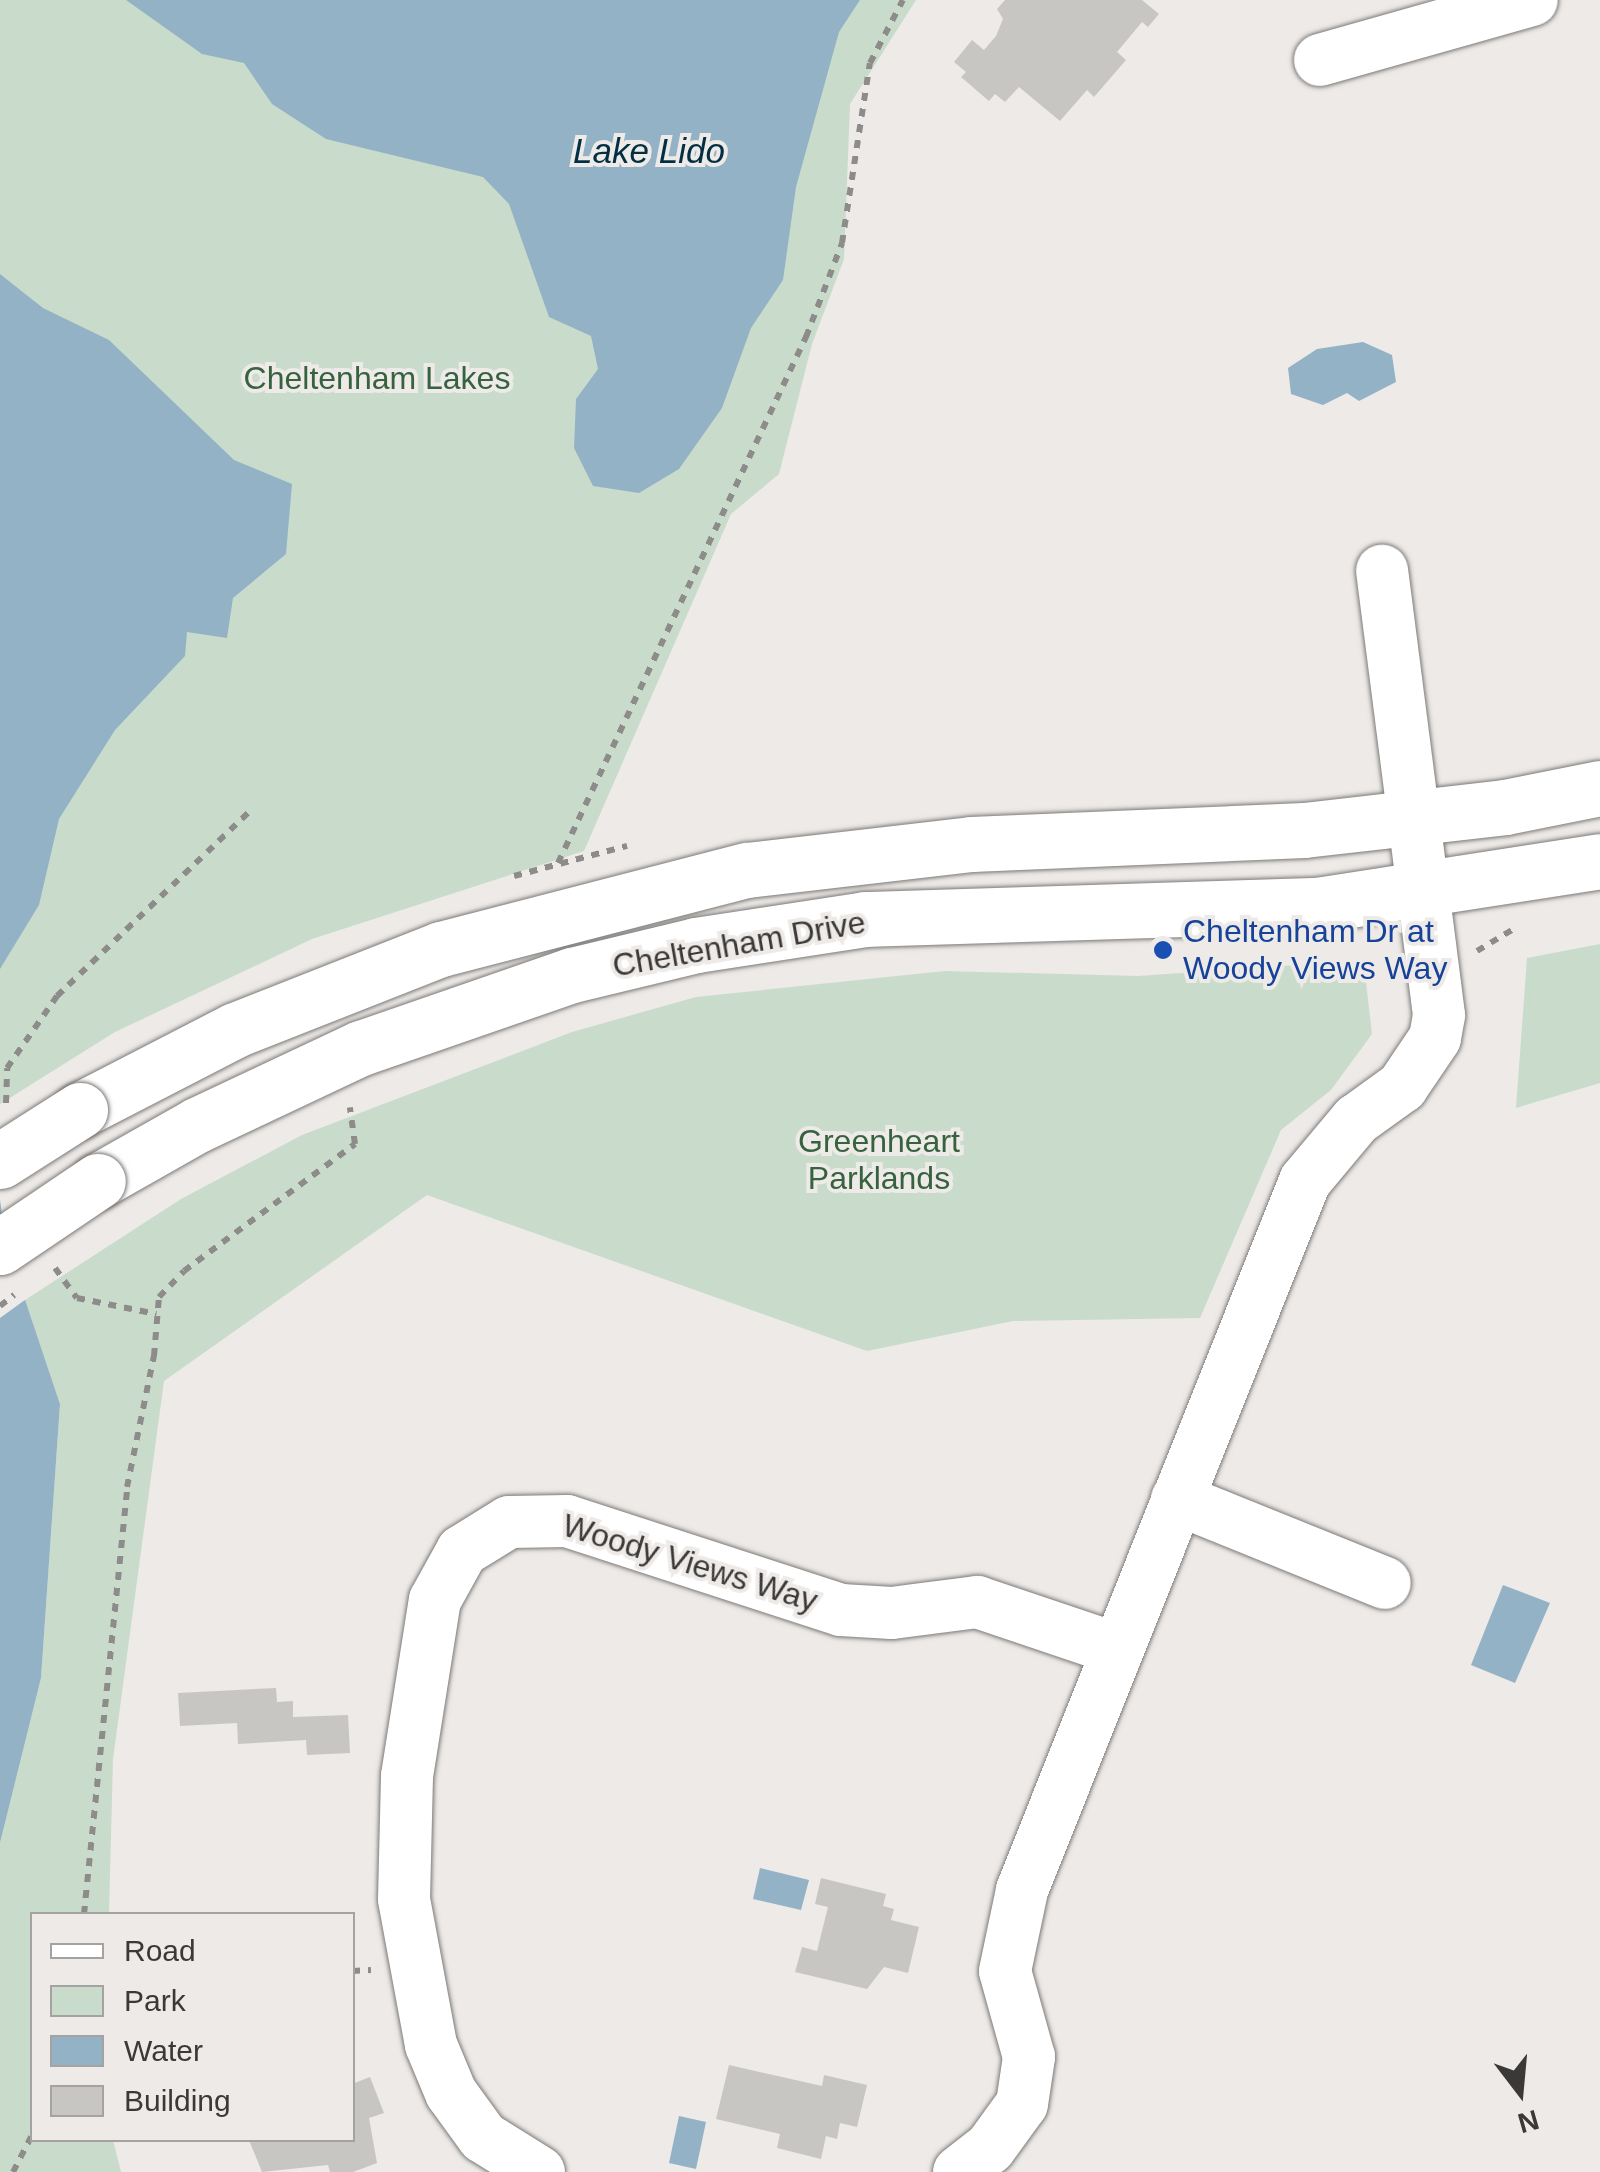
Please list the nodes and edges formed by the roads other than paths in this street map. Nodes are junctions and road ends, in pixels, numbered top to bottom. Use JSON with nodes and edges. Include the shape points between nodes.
{"nodes":[{"id":1,"x":1532,"y":0,"type":"edge"},
{"id":2,"x":1320,"y":60,"type":"dead end"},
{"id":3,"x":1382,"y":571,"type":"dead end"},
{"id":4,"x":1600,"y":788,"type":"edge"},
{"id":5,"x":1415,"y":818,"type":"junction"},
{"id":6,"x":1600,"y":861,"type":"edge"},
{"id":7,"x":1424,"y":890,"type":"junction"},
{"id":8,"x":0,"y":1161,"type":"edge"},
{"id":9,"x":0,"y":1247,"type":"edge"},
{"id":10,"x":1177,"y":1498,"type":"junction"},
{"id":11,"x":1384,"y":1583,"type":"dead end"},
{"id":12,"x":1117,"y":1649,"type":"junction"},
{"id":13,"x":539,"y":2172,"type":"edge"},
{"id":14,"x":959,"y":2172,"type":"edge"}],
"edges":[{"from":1,"to":2,"type":"street"},
{"from":3,"to":5,"type":"street"},
{"from":4,"to":5,"type":"main road","name":"Cheltenham Drive"},
{"from":5,"to":7,"type":"street"},
{"from":5,"to":8,"type":"main road","name":"Cheltenham Drive","bridge":true,"via":[[912,849],[747,870],[642,893],[441,949],[334,988],[235,1030],[80,1110]]},
{"from":6,"to":7,"type":"main road","name":"Cheltenham Drive"},
{"from":7,"to":9,"type":"main road","name":"Cheltenham Drive","bridge":true,"via":[[1207,912],[865,920],[648,956],[461,1010],[361,1048],[197,1125]]},
{"from":7,"to":10,"type":"street","via":[[1439,1016],[1435,1038],[1402,1087],[1356,1120],[1305,1181]]},
{"from":10,"to":11,"type":"street"},
{"from":10,"to":12,"type":"street"},
{"from":12,"to":13,"type":"street","name":"Woody Views Way","via":[[976,1602],[892,1613],[840,1610],[568,1521],[509,1522],[462,1551],[434,1600],[407,1776],[404,1899],[431,2044],[450,2093],[483,2136]]},
{"from":12,"to":14,"type":"street","via":[[1022,1890],[1008,1954],[1005,1971],[1029,2057],[1022,2104],[990,2148]]}]}
